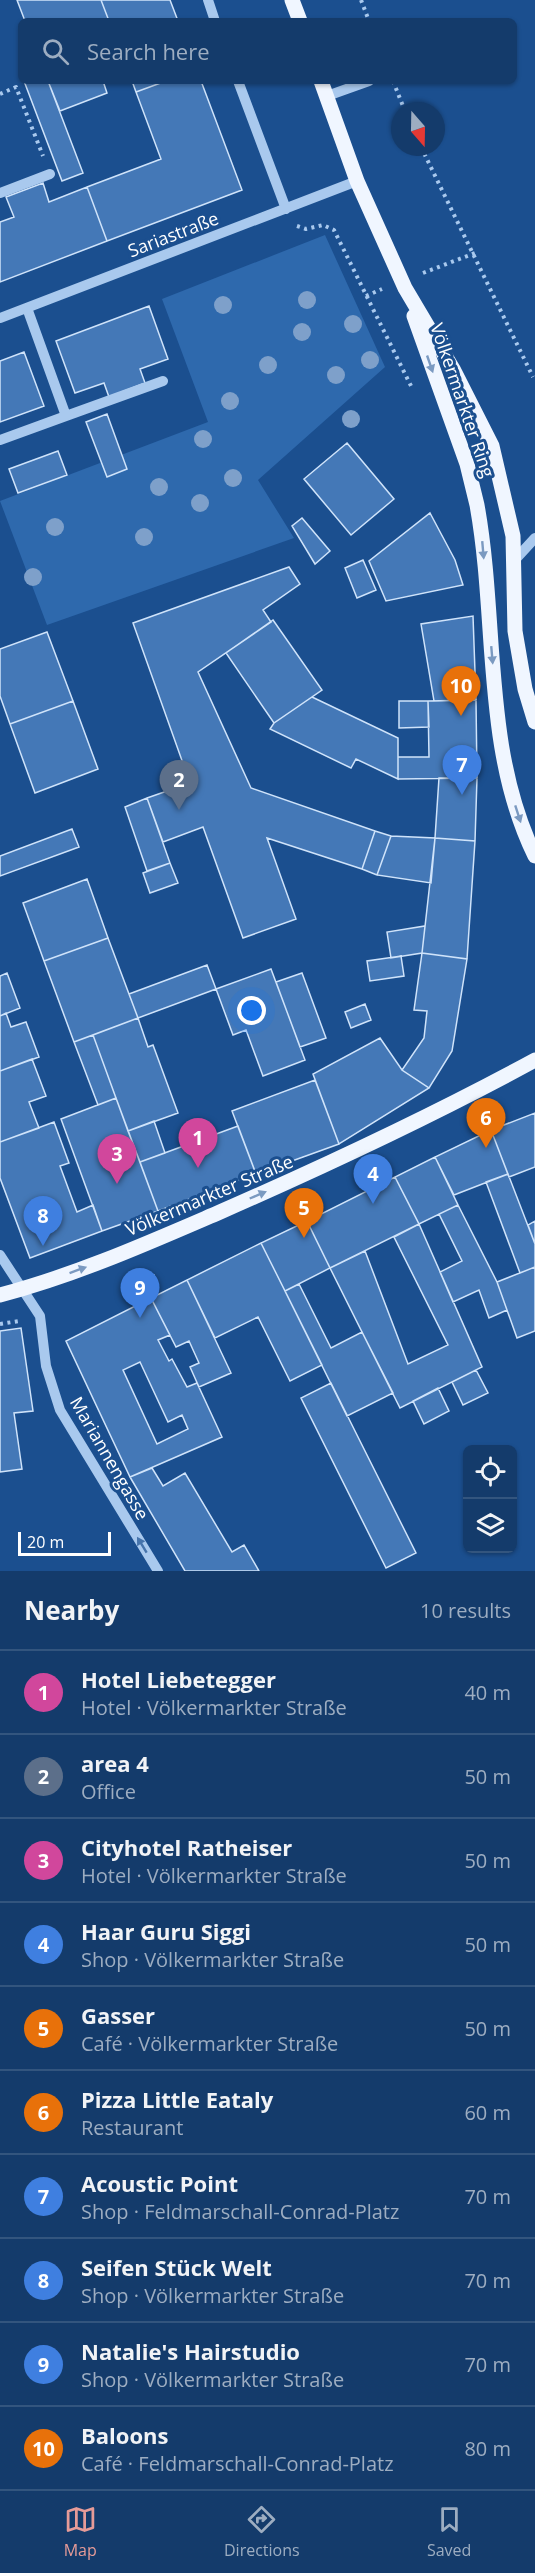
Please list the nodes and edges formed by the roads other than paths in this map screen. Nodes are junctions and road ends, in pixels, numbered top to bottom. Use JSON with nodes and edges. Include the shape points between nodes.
{"nodes":[{"id":1,"x":208,"y":0,"type":"edge"},
{"id":2,"x":292,"y":0,"type":"edge"},
{"id":3,"x":214,"y":18,"type":"edge"},
{"id":4,"x":299,"y":18,"type":"edge"},
{"id":5,"x":239,"y":84,"type":"edge"},
{"id":6,"x":322,"y":84,"type":"edge"},
{"id":7,"x":361,"y":84,"type":"edge"},
{"id":8,"x":327,"y":96,"type":"junction"},
{"id":9,"x":50,"y":174,"type":"road end"},
{"id":10,"x":357,"y":181,"type":"junction"},
{"id":11,"x":0,"y":194,"type":"edge"},
{"id":12,"x":286,"y":209,"type":"junction"},
{"id":13,"x":405,"y":288,"type":"junction"},
{"id":14,"x":27,"y":308,"type":"junction"},
{"id":15,"x":0,"y":318,"type":"edge"},
{"id":16,"x":163,"y":381,"type":"dead end"},
{"id":17,"x":66,"y":416,"type":"junction"},
{"id":18,"x":0,"y":440,"type":"edge"},
{"id":19,"x":535,"y":538,"type":"edge"},
{"id":20,"x":512,"y":564,"type":"junction"},
{"id":21,"x":535,"y":722,"type":"edge"},
{"id":22,"x":535,"y":856,"type":"edge"},
{"id":23,"x":535,"y":1060,"type":"edge"},
{"id":24,"x":0,"y":1255,"type":"edge"},
{"id":25,"x":22,"y":1289,"type":"junction"},
{"id":26,"x":0,"y":1295,"type":"edge"},
{"id":27,"x":158,"y":1571,"type":"edge"}],
"edges":[{"from":1,"to":3,"type":"street"},
{"from":2,"to":4,"type":"main road"},
{"from":5,"to":12,"type":"street"},
{"from":6,"to":8,"type":"main road","name":"Völkermarkter Ring"},
{"from":7,"to":8,"type":"street"},
{"from":8,"to":10,"type":"main road","name":"Völkermarkter Ring"},
{"from":9,"to":11,"type":"street"},
{"from":10,"to":12,"type":"street","name":"Sariastraße"},
{"from":10,"to":13,"type":"main road","name":"Völkermarkter Ring"},
{"from":12,"to":14,"type":"street","name":"Sariastraße"},
{"from":13,"to":20,"type":"main road","name":"Völkermarkter Ring","via":[[492,446],[513,536]]},
{"from":13,"to":22,"type":"main road","name":"Völkermarkter Ring","one_way":true,"via":[[468,464],[481,528],[506,769],[517,812]]},
{"from":14,"to":15,"type":"street","name":"Sariastraße"},
{"from":14,"to":17,"type":"street"},
{"from":16,"to":17,"type":"street"},
{"from":17,"to":18,"type":"street"},
{"from":19,"to":20,"type":"street"},
{"from":20,"to":21,"type":"main road","name":"Völkermarkter Ring","via":[[514,631]]},
{"from":25,"to":23,"type":"main road","name":"Völkermarkter Straße","one_way":true,"via":[[132,1250],[296,1180]]},
{"from":24,"to":25,"type":"street","name":"Mariannengasse"},
{"from":25,"to":26,"type":"main road","name":"Völkermarkter Straße"},
{"from":27,"to":25,"type":"street","name":"Mariannengasse","one_way":true,"via":[[60,1410],[46,1365],[40,1316]]}]}
